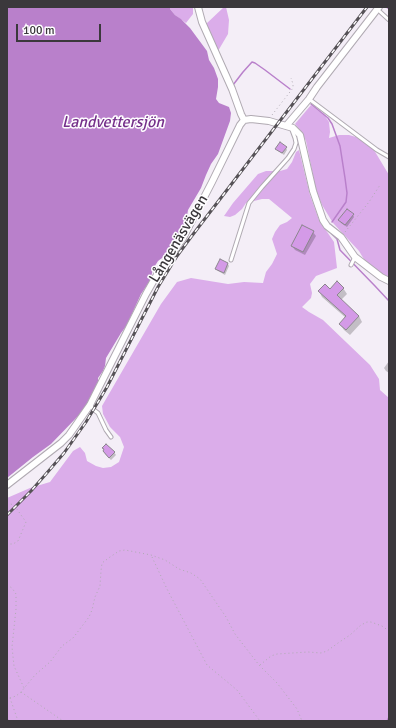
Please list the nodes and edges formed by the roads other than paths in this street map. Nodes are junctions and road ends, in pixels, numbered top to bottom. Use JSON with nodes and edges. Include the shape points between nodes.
{"nodes":[{"id":1,"x":198,"y":7,"type":"edge"},
{"id":2,"x":378,"y":8,"type":"edge"},
{"id":3,"x":389,"y":20,"type":"edge"},
{"id":4,"x":309,"y":99,"type":"junction"},
{"id":5,"x":244,"y":120,"type":"junction"},
{"id":6,"x":286,"y":126,"type":"junction"},
{"id":7,"x":389,"y":157,"type":"edge"},
{"id":8,"x":231,"y":260,"type":"dead end"},
{"id":9,"x":389,"y":281,"type":"edge"},
{"id":10,"x":90,"y":405,"type":"junction"},
{"id":11,"x":111,"y":437,"type":"dead end"},
{"id":12,"x":7,"y":485,"type":"edge"}],
"edges":[{"from":1,"to":5,"type":"street"},
{"from":2,"to":3,"type":"lane"},
{"from":2,"to":4,"type":"street"},
{"from":4,"to":6,"type":"street"},
{"from":4,"to":7,"type":"lane"},
{"from":5,"to":6,"type":"street","via":[[269,121]]},
{"from":5,"to":10,"type":"street","name":"Långenäsvägen","via":[[183,238],[146,294]]},
{"from":6,"to":8,"type":"lane","via":[[295,138],[294,149],[249,203]]},
{"from":6,"to":9,"type":"street","via":[[293,128],[300,135],[313,191],[326,226],[341,238],[353,261]]},
{"from":10,"to":11,"type":"lane","via":[[98,413]]},
{"from":10,"to":12,"type":"street","name":"Långenäsvägen","via":[[61,443]]}]}
